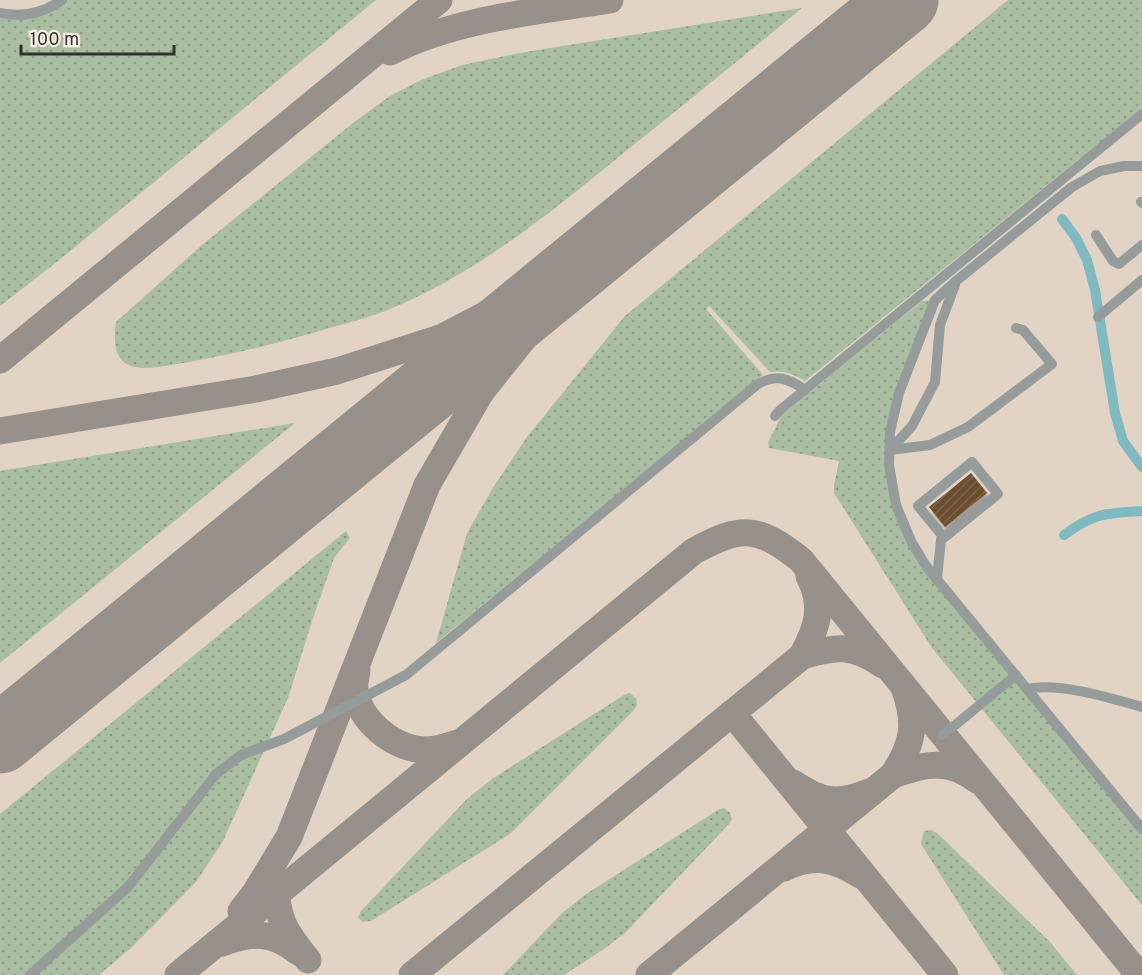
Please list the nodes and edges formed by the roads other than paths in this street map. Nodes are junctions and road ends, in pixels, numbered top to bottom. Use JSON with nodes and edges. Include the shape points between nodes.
{"nodes":[{"id":1,"x":62,"y":0,"type":"edge"},
{"id":2,"x":0,"y":13,"type":"edge"},
{"id":3,"x":1142,"y":114,"type":"edge"},
{"id":4,"x":1142,"y":166,"type":"edge"},
{"id":5,"x":1096,"y":235,"type":"dead end"},
{"id":6,"x":1142,"y":245,"type":"edge"},
{"id":7,"x":1142,"y":280,"type":"edge"},
{"id":8,"x":956,"y":281,"type":"junction"},
{"id":9,"x":934,"y":284,"type":"junction"},
{"id":10,"x":1098,"y":317,"type":"dead end"},
{"id":11,"x":1016,"y":328,"type":"dead end"},
{"id":12,"x":805,"y":390,"type":"junction"},
{"id":13,"x":775,"y":416,"type":"dead end"},
{"id":14,"x":890,"y":450,"type":"junction"},
{"id":15,"x":941,"y":540,"type":"junction"},
{"id":16,"x":937,"y":578,"type":"junction"},
{"id":17,"x":1016,"y":675,"type":"junction"},
{"id":18,"x":1027,"y":689,"type":"junction"},
{"id":19,"x":1142,"y":707,"type":"edge"},
{"id":20,"x":943,"y":735,"type":"dead end"},
{"id":21,"x":1142,"y":829,"type":"edge"},
{"id":22,"x":30,"y":975,"type":"edge"}],
"edges":[{"from":1,"to":2,"type":"lane","via":[[26,16]]},
{"from":3,"to":9,"type":"lane"},
{"from":4,"to":8,"type":"lane","via":[[1100,171],[1072,187]]},
{"from":5,"to":6,"type":"lane","via":[[1119,264]]},
{"from":7,"to":10,"type":"lane"},
{"from":8,"to":9,"type":"lane"},
{"from":8,"to":14,"type":"lane","via":[[935,300],[899,393]]},
{"from":8,"to":14,"type":"lane","via":[[940,325],[935,382],[912,426]]},
{"from":9,"to":12,"type":"lane"},
{"from":11,"to":14,"type":"lane","via":[[1023,330],[1052,364],[968,427],[930,445]]},
{"from":12,"to":13,"type":"lane"},
{"from":12,"to":22,"type":"lane","via":[[778,377],[758,384],[406,675],[225,765],[128,887]]},
{"from":14,"to":16,"type":"lane","via":[[896,505],[911,541]]},
{"from":15,"to":15,"type":"lane","via":[[942,536],[918,506],[972,462],[998,494]]},
{"from":15,"to":16,"type":"lane"},
{"from":16,"to":17,"type":"lane"},
{"from":17,"to":18,"type":"lane"},
{"from":17,"to":20,"type":"lane"},
{"from":18,"to":19,"type":"lane","via":[[1039,686],[1106,696]]},
{"from":18,"to":21,"type":"lane"}]}
